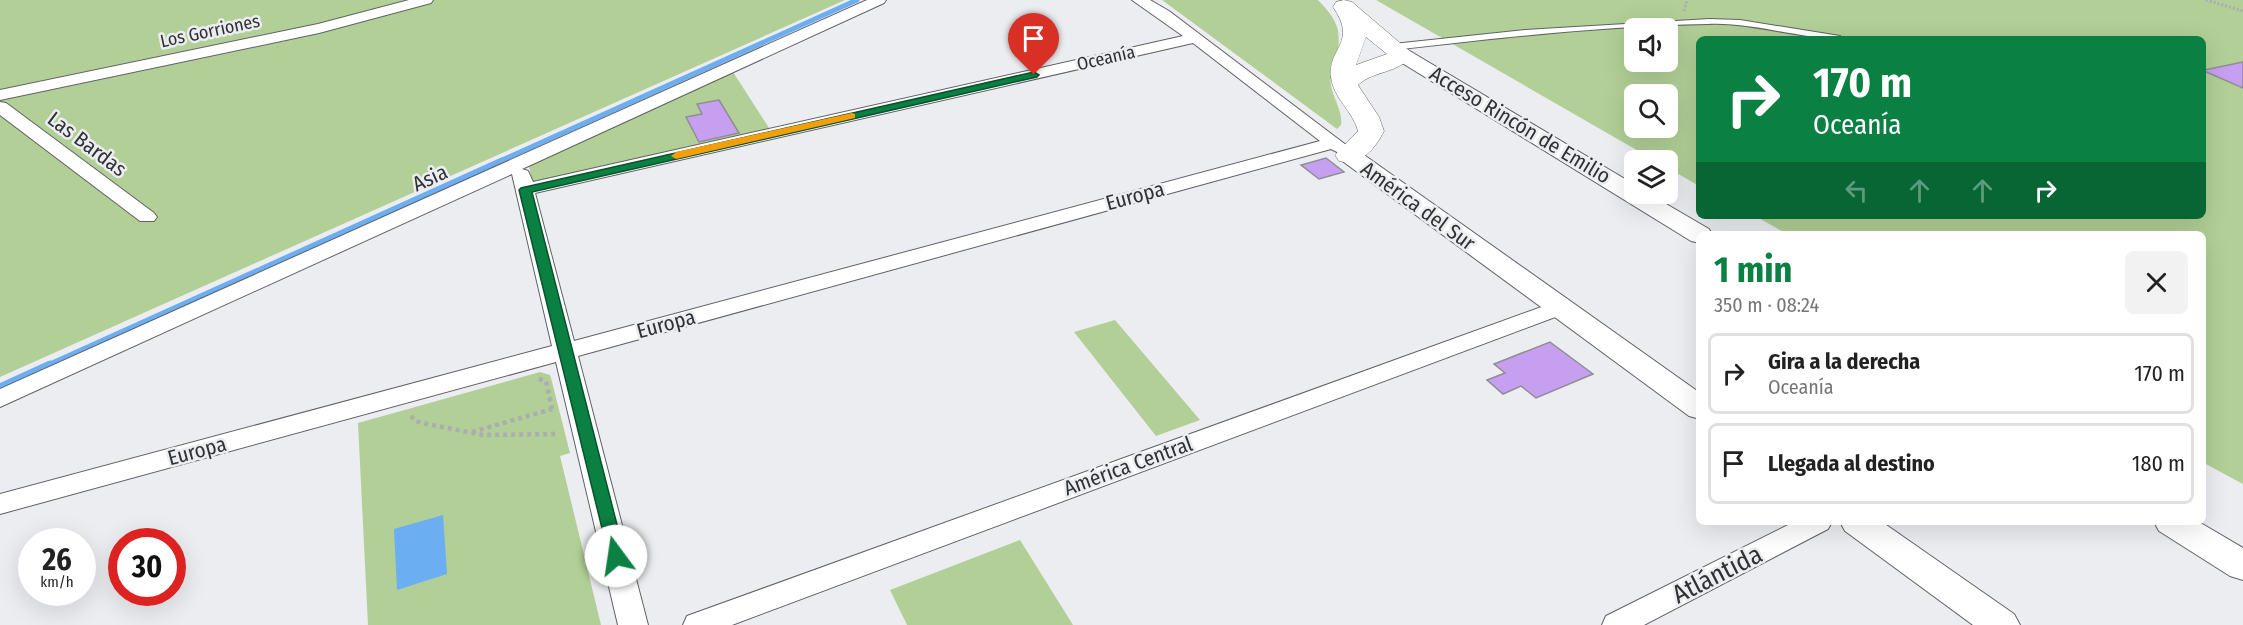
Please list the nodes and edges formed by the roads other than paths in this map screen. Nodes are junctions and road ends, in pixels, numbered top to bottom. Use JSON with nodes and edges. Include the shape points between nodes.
{"nodes":[{"id":1,"x":426,"y":0,"type":"edge"},
{"id":2,"x":879,"y":0,"type":"edge"},
{"id":3,"x":1139,"y":0,"type":"edge"},
{"id":4,"x":1343,"y":7,"type":"edge"},
{"id":5,"x":1823,"y":36,"type":"edge"},
{"id":6,"x":1196,"y":38,"type":"junction"},
{"id":7,"x":1397,"y":50,"type":"junction"},
{"id":8,"x":1345,"y":84,"type":"junction"},
{"id":9,"x":0,"y":95,"type":"edge"},
{"id":10,"x":0,"y":107,"type":"edge"},
{"id":11,"x":1341,"y":149,"type":"junction"},
{"id":12,"x":519,"y":164,"type":"junction"},
{"id":13,"x":525,"y":190,"type":"junction"},
{"id":14,"x":147,"y":217,"type":"dead end"},
{"id":15,"x":1696,"y":233,"type":"edge"},
{"id":16,"x":1558,"y":308,"type":"junction"},
{"id":17,"x":565,"y":351,"type":"junction"},
{"id":18,"x":0,"y":399,"type":"edge"},
{"id":19,"x":1696,"y":406,"type":"edge"},
{"id":20,"x":0,"y":504,"type":"edge"},
{"id":21,"x":1812,"y":525,"type":"edge"},
{"id":22,"x":1861,"y":525,"type":"edge"},
{"id":23,"x":2176,"y":525,"type":"edge"},
{"id":24,"x":2243,"y":566,"type":"edge"},
{"id":25,"x":633,"y":625,"type":"edge"},
{"id":26,"x":698,"y":625,"type":"edge"},
{"id":27,"x":1617,"y":625,"type":"edge"},
{"id":28,"x":2001,"y":625,"type":"edge"}],
"edges":[{"from":1,"to":9,"type":"street","name":"Los Gorriones","via":[[319,28]]},
{"from":2,"to":12,"type":"street","name":"Asia"},
{"from":3,"to":6,"type":"street","name":"América del Sur"},
{"from":4,"to":7,"type":"main road","name":"Acceso Rincón de Emilio"},
{"from":4,"to":8,"type":"main road","name":"Acceso Rincón de Emilio","via":[[1355,24],[1356,40],[1343,70]]},
{"from":5,"to":7,"type":"lane","via":[[1715,21],[1536,32]]},
{"from":6,"to":11,"type":"street","name":"América del Sur"},
{"from":6,"to":13,"type":"street","name":"Oceanía"},
{"from":7,"to":8,"type":"main road","via":[[1392,61],[1358,71]]},
{"from":7,"to":15,"type":"street","name":"Acceso Rincón de Emilio"},
{"from":8,"to":11,"type":"main road","via":[[1371,131],[1365,142]]},
{"from":10,"to":14,"type":"street","name":"Las Bardas"},
{"from":11,"to":16,"type":"street","name":"América del Sur"},
{"from":11,"to":17,"type":"street","name":"Europa"},
{"from":12,"to":13,"type":"street"},
{"from":12,"to":18,"type":"street","name":"Asia"},
{"from":13,"to":17,"type":"street"},
{"from":16,"to":19,"type":"street","name":"América del Sur"},
{"from":16,"to":26,"type":"street","name":"América Central"},
{"from":17,"to":20,"type":"street","name":"Europa"},
{"from":17,"to":25,"type":"street"},
{"from":21,"to":27,"type":"street","name":"Atlántida"},
{"from":22,"to":28,"type":"street"},
{"from":23,"to":24,"type":"street"}]}
